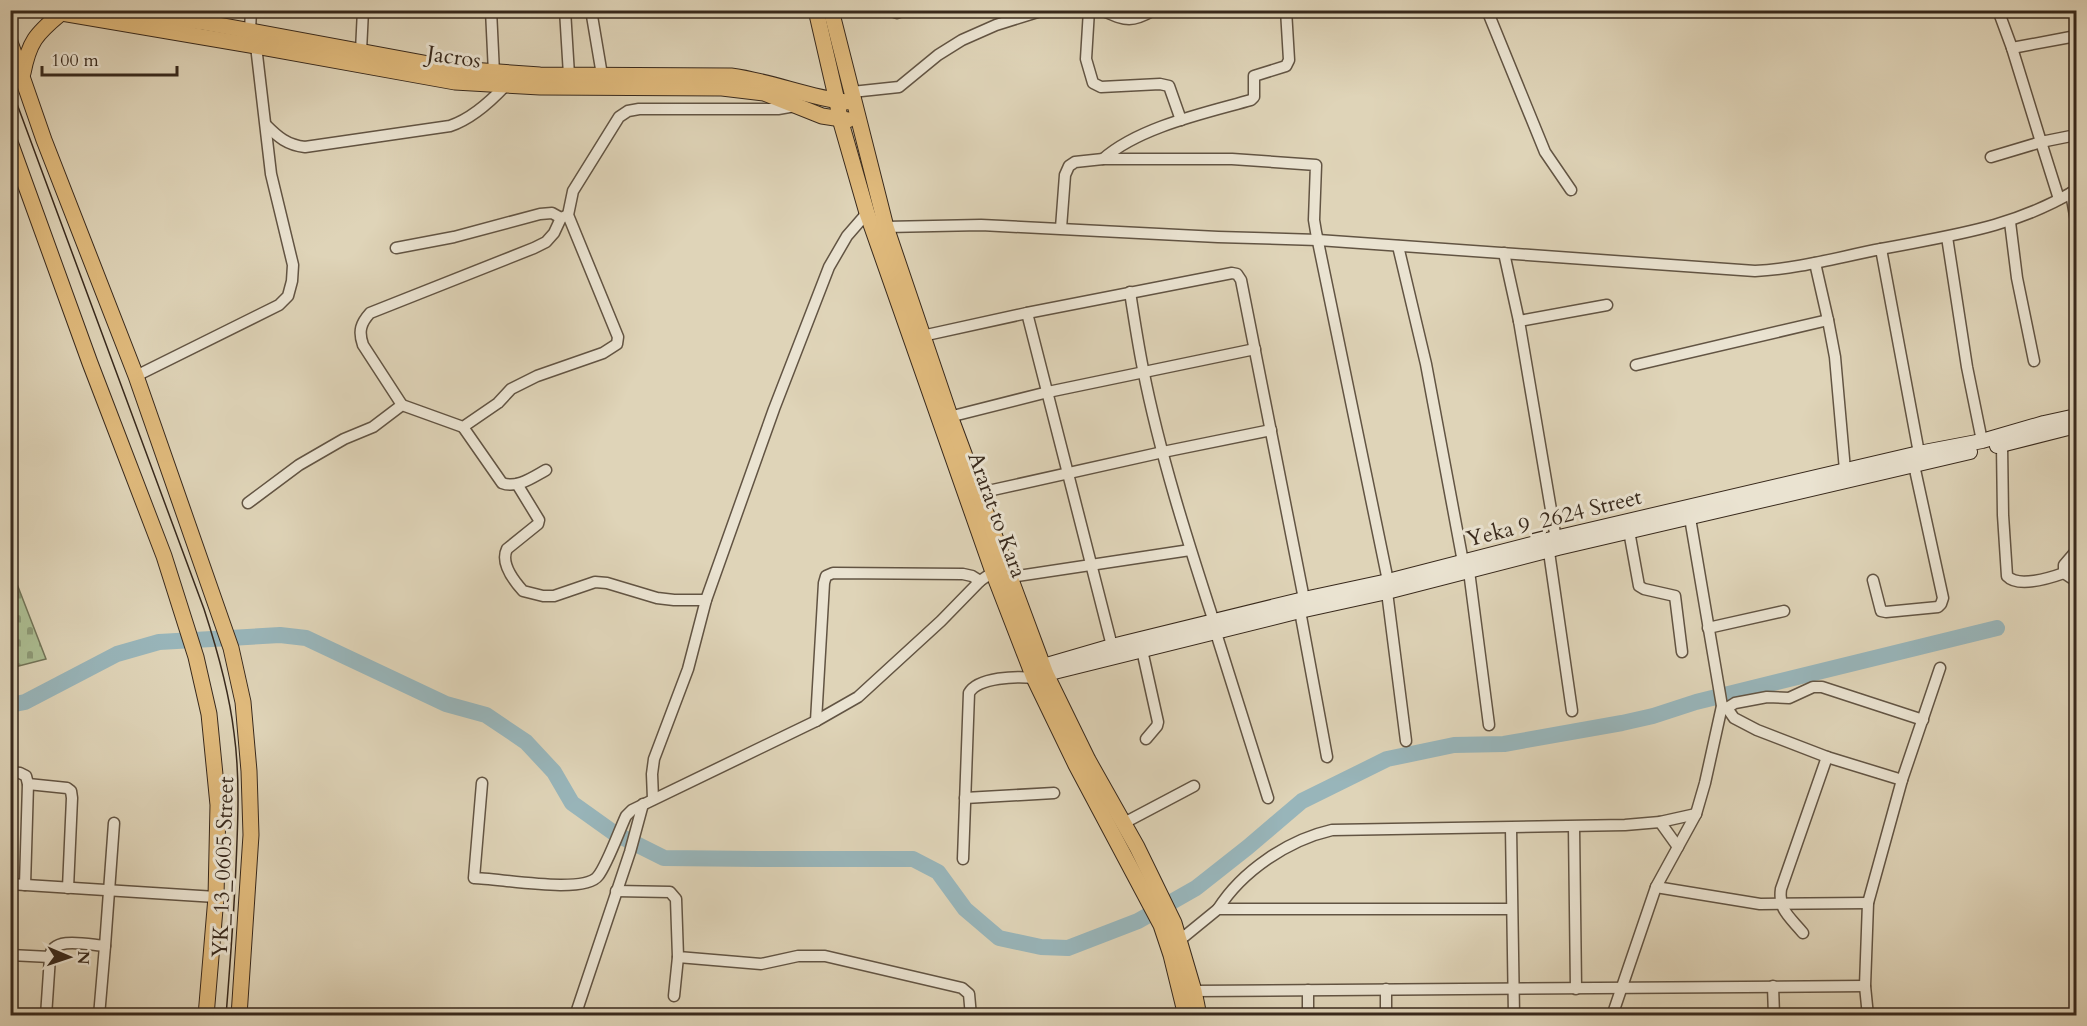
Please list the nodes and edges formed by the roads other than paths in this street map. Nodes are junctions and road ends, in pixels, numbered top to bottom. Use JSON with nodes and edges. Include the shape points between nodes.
{"nodes":[{"id":1,"x":44,"y":10,"type":"edge"},
{"id":2,"x":114,"y":10,"type":"edge"},
{"id":3,"x":251,"y":10,"type":"edge"},
{"id":4,"x":363,"y":10,"type":"edge"},
{"id":5,"x":491,"y":10,"type":"edge"},
{"id":6,"x":566,"y":10,"type":"edge"},
{"id":7,"x":591,"y":10,"type":"edge"},
{"id":8,"x":816,"y":10,"type":"edge"},
{"id":9,"x":831,"y":10,"type":"edge"},
{"id":10,"x":889,"y":10,"type":"edge"},
{"id":11,"x":905,"y":10,"type":"edge"},
{"id":12,"x":1044,"y":10,"type":"edge"},
{"id":13,"x":1089,"y":10,"type":"edge"},
{"id":14,"x":1101,"y":10,"type":"edge"},
{"id":15,"x":1154,"y":10,"type":"edge"},
{"id":16,"x":1286,"y":10,"type":"edge"},
{"id":17,"x":1487,"y":10,"type":"edge"},
{"id":18,"x":1998,"y":10,"type":"edge"},
{"id":19,"x":60,"y":14,"type":"junction"},
{"id":20,"x":202,"y":16,"type":"edge"},
{"id":21,"x":250,"y":30,"type":"junction"},
{"id":22,"x":2076,"y":36,"type":"edge"},
{"id":23,"x":10,"y":42,"type":"edge"},
{"id":24,"x":256,"y":46,"type":"junction"},
{"id":25,"x":2012,"y":48,"type":"junction"},
{"id":26,"x":361,"y":51,"type":"junction"},
{"id":27,"x":494,"y":73,"type":"junction"},
{"id":28,"x":569,"y":75,"type":"junction"},
{"id":29,"x":602,"y":75,"type":"junction"},
{"id":30,"x":455,"y":76,"type":"junction"},
{"id":31,"x":22,"y":79,"type":"junction"},
{"id":32,"x":505,"y":86,"type":"junction"},
{"id":33,"x":853,"y":98,"type":"junction"},
{"id":34,"x":837,"y":101,"type":"junction"},
{"id":35,"x":795,"y":106,"type":"junction"},
{"id":36,"x":840,"y":119,"type":"junction"},
{"id":37,"x":1181,"y":120,"type":"junction"},
{"id":38,"x":859,"y":122,"type":"junction"},
{"id":39,"x":266,"y":124,"type":"junction"},
{"id":40,"x":2076,"y":135,"type":"edge"},
{"id":41,"x":10,"y":142,"type":"edge"},
{"id":42,"x":2041,"y":142,"type":"junction"},
{"id":43,"x":1991,"y":157,"type":"dead end"},
{"id":44,"x":1103,"y":159,"type":"junction"},
{"id":45,"x":1571,"y":190,"type":"dead end"},
{"id":46,"x":2074,"y":192,"type":"edge"},
{"id":47,"x":2059,"y":200,"type":"junction"},
{"id":48,"x":867,"y":213,"type":"junction"},
{"id":49,"x":565,"y":217,"type":"junction"},
{"id":50,"x":2076,"y":221,"type":"edge"},
{"id":51,"x":2010,"y":222,"type":"junction"},
{"id":52,"x":886,"y":226,"type":"junction"},
{"id":53,"x":1061,"y":228,"type":"junction"},
{"id":54,"x":1947,"y":237,"type":"junction"},
{"id":55,"x":1318,"y":240,"type":"junction"},
{"id":56,"x":1398,"y":246,"type":"junction"},
{"id":57,"x":396,"y":248,"type":"dead end"},
{"id":58,"x":1881,"y":249,"type":"junction"},
{"id":59,"x":1504,"y":253,"type":"junction"},
{"id":60,"x":1815,"y":263,"type":"junction"},
{"id":61,"x":1130,"y":292,"type":"junction"},
{"id":62,"x":1607,"y":305,"type":"dead end"},
{"id":63,"x":1027,"y":313,"type":"junction"},
{"id":64,"x":1828,"y":320,"type":"junction"},
{"id":65,"x":1519,"y":321,"type":"junction"},
{"id":66,"x":922,"y":336,"type":"junction"},
{"id":67,"x":1255,"y":348,"type":"junction"},
{"id":68,"x":2034,"y":361,"type":"dead end"},
{"id":69,"x":1636,"y":365,"type":"dead end"},
{"id":70,"x":1144,"y":370,"type":"junction"},
{"id":71,"x":136,"y":376,"type":"junction"},
{"id":72,"x":1048,"y":392,"type":"junction"},
{"id":73,"x":402,"y":405,"type":"junction"},
{"id":74,"x":2076,"y":416,"type":"edge"},
{"id":75,"x":944,"y":418,"type":"junction"},
{"id":76,"x":2076,"y":426,"type":"edge"},
{"id":77,"x":463,"y":427,"type":"junction"},
{"id":78,"x":1271,"y":430,"type":"junction"},
{"id":79,"x":1982,"y":441,"type":"junction"},
{"id":80,"x":2002,"y":445,"type":"junction"},
{"id":81,"x":1163,"y":452,"type":"junction"},
{"id":82,"x":1916,"y":459,"type":"junction"},
{"id":83,"x":546,"y":470,"type":"dead end"},
{"id":84,"x":1845,"y":470,"type":"junction"},
{"id":85,"x":1067,"y":473,"type":"junction"},
{"id":86,"x":517,"y":484,"type":"junction"},
{"id":87,"x":979,"y":493,"type":"junction"},
{"id":88,"x":248,"y":503,"type":"dead end"},
{"id":89,"x":1690,"y":518,"type":"junction"},
{"id":90,"x":1629,"y":531,"type":"junction"},
{"id":91,"x":1552,"y":544,"type":"junction"},
{"id":92,"x":1190,"y":550,"type":"junction"},
{"id":93,"x":2076,"y":551,"type":"edge"},
{"id":94,"x":1092,"y":564,"type":"junction"},
{"id":95,"x":1466,"y":567,"type":"junction"},
{"id":96,"x":993,"y":572,"type":"junction"},
{"id":97,"x":2064,"y":573,"type":"junction"},
{"id":98,"x":1011,"y":577,"type":"junction"},
{"id":99,"x":1873,"y":580,"type":"dead end"},
{"id":100,"x":980,"y":581,"type":"junction"},
{"id":101,"x":2076,"y":581,"type":"edge"},
{"id":102,"x":1388,"y":587,"type":"junction"},
{"id":103,"x":706,"y":600,"type":"junction"},
{"id":104,"x":1302,"y":605,"type":"junction"},
{"id":105,"x":1784,"y":611,"type":"dead end"},
{"id":106,"x":1215,"y":628,"type":"junction"},
{"id":107,"x":1708,"y":628,"type":"junction"},
{"id":108,"x":1112,"y":646,"type":"junction"},
{"id":109,"x":1142,"y":650,"type":"junction"},
{"id":110,"x":1682,"y":652,"type":"dead end"},
{"id":111,"x":1081,"y":660,"type":"junction"},
{"id":112,"x":1940,"y":668,"type":"dead end"},
{"id":113,"x":1034,"y":672,"type":"junction"},
{"id":114,"x":1723,"y":704,"type":"junction"},
{"id":115,"x":1572,"y":711,"type":"dead end"},
{"id":116,"x":1923,"y":720,"type":"junction"},
{"id":117,"x":816,"y":721,"type":"junction"},
{"id":118,"x":1489,"y":725,"type":"dead end"},
{"id":119,"x":1146,"y":739,"type":"dead end"},
{"id":120,"x":1406,"y":741,"type":"dead end"},
{"id":121,"x":1327,"y":757,"type":"dead end"},
{"id":122,"x":1827,"y":757,"type":"junction"},
{"id":123,"x":1082,"y":762,"type":"junction"},
{"id":124,"x":10,"y":772,"type":"edge"},
{"id":125,"x":1902,"y":780,"type":"junction"},
{"id":126,"x":482,"y":783,"type":"dead end"},
{"id":127,"x":28,"y":784,"type":"junction"},
{"id":128,"x":1194,"y":786,"type":"dead end"},
{"id":129,"x":1054,"y":793,"type":"dead end"},
{"id":130,"x":965,"y":798,"type":"junction"},
{"id":131,"x":1268,"y":798,"type":"dead end"},
{"id":132,"x":648,"y":801,"type":"junction"},
{"id":133,"x":1695,"y":814,"type":"junction"},
{"id":134,"x":1124,"y":822,"type":"junction"},
{"id":135,"x":1660,"y":822,"type":"junction"},
{"id":136,"x":114,"y":823,"type":"dead end"},
{"id":137,"x":1574,"y":827,"type":"junction"},
{"id":138,"x":1511,"y":828,"type":"junction"},
{"id":139,"x":1678,"y":847,"type":"junction"},
{"id":140,"x":963,"y":860,"type":"dead end"},
{"id":141,"x":10,"y":884,"type":"edge"},
{"id":142,"x":25,"y":885,"type":"junction"},
{"id":143,"x":1656,"y":887,"type":"junction"},
{"id":144,"x":68,"y":888,"type":"junction"},
{"id":145,"x":110,"y":891,"type":"junction"},
{"id":146,"x":616,"y":891,"type":"junction"},
{"id":147,"x":216,"y":897,"type":"junction"},
{"id":148,"x":1157,"y":901,"type":"junction"},
{"id":149,"x":1868,"y":903,"type":"junction"},
{"id":150,"x":1780,"y":905,"type":"junction"},
{"id":151,"x":1218,"y":909,"type":"junction"},
{"id":152,"x":1511,"y":909,"type":"junction"},
{"id":153,"x":1803,"y":933,"type":"dead end"},
{"id":154,"x":105,"y":946,"type":"junction"},
{"id":155,"x":1178,"y":949,"type":"junction"},
{"id":156,"x":10,"y":956,"type":"edge"},
{"id":157,"x":50,"y":957,"type":"junction"},
{"id":158,"x":678,"y":957,"type":"junction"},
{"id":159,"x":1773,"y":986,"type":"junction"},
{"id":160,"x":1864,"y":986,"type":"junction"},
{"id":161,"x":1514,"y":988,"type":"junction"},
{"id":162,"x":1386,"y":989,"type":"junction"},
{"id":163,"x":1576,"y":989,"type":"junction"},
{"id":164,"x":1308,"y":990,"type":"junction"},
{"id":165,"x":1621,"y":990,"type":"junction"},
{"id":166,"x":1194,"y":991,"type":"junction"},
{"id":167,"x":675,"y":996,"type":"dead end"},
{"id":168,"x":46,"y":1016,"type":"edge"},
{"id":169,"x":99,"y":1016,"type":"edge"},
{"id":170,"x":206,"y":1016,"type":"edge"},
{"id":171,"x":239,"y":1016,"type":"edge"},
{"id":172,"x":575,"y":1016,"type":"edge"},
{"id":173,"x":971,"y":1016,"type":"edge"},
{"id":174,"x":1186,"y":1016,"type":"edge"},
{"id":175,"x":1198,"y":1016,"type":"edge"},
{"id":176,"x":1308,"y":1016,"type":"edge"},
{"id":177,"x":1386,"y":1016,"type":"edge"},
{"id":178,"x":1514,"y":1016,"type":"edge"},
{"id":179,"x":1612,"y":1016,"type":"edge"},
{"id":180,"x":1774,"y":1016,"type":"edge"},
{"id":181,"x":1868,"y":1016,"type":"edge"}],
"edges":[{"from":1,"to":19,"type":"main road","name":"Jacros"},
{"from":2,"to":20,"type":"main road","name":"Jacros"},
{"from":3,"to":21,"type":"street"},
{"from":4,"to":26,"type":"street"},
{"from":5,"to":27,"type":"street"},
{"from":6,"to":28,"type":"street"},
{"from":7,"to":29,"type":"street"},
{"from":8,"to":34,"type":"main road","name":"Ararat to Kara"},
{"from":9,"to":33,"type":"main road","name":"Ararat to Kara"},
{"from":10,"to":11,"type":"street"},
{"from":12,"to":33,"type":"street","via":[[962,40],[899,87]]},
{"from":13,"to":37,"type":"street","via":[[1086,59],[1093,83],[1101,87],[1169,86]]},
{"from":14,"to":15,"type":"street","via":[[1138,20]]},
{"from":16,"to":37,"type":"street","via":[[1290,48],[1286,66],[1254,76],[1251,100]]},
{"from":17,"to":45,"type":"street","via":[[1545,152]]},
{"from":18,"to":25,"type":"street"},
{"from":19,"to":24,"type":"main road","name":"Jacros"},
{"from":19,"to":31,"type":"main road","via":[[33,41]]},
{"from":20,"to":21,"type":"main road","name":"Jacros"},
{"from":21,"to":26,"type":"main road","name":"Jacros"},
{"from":22,"to":25,"type":"street"},
{"from":23,"to":31,"type":"main road","name":"YK_13_0605 Street"},
{"from":24,"to":30,"type":"main road","name":"Jacros"},
{"from":24,"to":39,"type":"street"},
{"from":25,"to":42,"type":"street"},
{"from":26,"to":30,"type":"main road","name":"Jacros"},
{"from":27,"to":28,"type":"main road","name":"Jacros"},
{"from":27,"to":30,"type":"main road","name":"Jacros"},
{"from":28,"to":29,"type":"main road","name":"Jacros"},
{"from":29,"to":34,"type":"main road","name":"Jacros","via":[[741,77]]},
{"from":30,"to":32,"type":"main road","name":"Jacros"},
{"from":31,"to":71,"type":"main road","name":"YK_13_0605 Street"},
{"from":32,"to":35,"type":"main road","name":"Jacros","via":[[722,88],[764,93]]},
{"from":32,"to":39,"type":"street","via":[[492,100],[450,126],[304,147],[291,146]]},
{"from":33,"to":34,"type":"main road","name":"Jacros"},
{"from":33,"to":38,"type":"main road","name":"Ararat to Kara"},
{"from":34,"to":36,"type":"main road","name":"Ararat to Kara"},
{"from":35,"to":36,"type":"main road","name":"Jacros"},
{"from":35,"to":49,"type":"street","via":[[628,111],[618,117],[582,174]]},
{"from":36,"to":38,"type":"main road","name":"Jacros"},
{"from":36,"to":48,"type":"main road","name":"Ararat to Kara"},
{"from":37,"to":44,"type":"street","via":[[1114,149]]},
{"from":38,"to":52,"type":"main road","name":"Ararat to Kara"},
{"from":39,"to":71,"type":"street","via":[[271,174],[293,265],[288,296],[279,305]]},
{"from":40,"to":42,"type":"street"},
{"from":41,"to":147,"type":"main road","name":"YK_13_0605 Street","via":[[164,556],[196,657],[210,714],[218,805]]},
{"from":42,"to":43,"type":"street"},
{"from":42,"to":47,"type":"street"},
{"from":44,"to":53,"type":"street","via":[[1069,165]]},
{"from":44,"to":55,"type":"street","via":[[1232,159],[1314,164]]},
{"from":46,"to":47,"type":"street"},
{"from":46,"to":50,"type":"street"},
{"from":47,"to":51,"type":"street"},
{"from":48,"to":75,"type":"main road","name":"Ararat to Kara"},
{"from":48,"to":103,"type":"street","via":[[847,236],[829,267]]},
{"from":49,"to":57,"type":"street","via":[[540,214]]},
{"from":49,"to":73,"type":"street","via":[[546,242],[370,313],[362,322],[359,335],[363,345]]},
{"from":49,"to":77,"type":"street","via":[[618,337],[617,344],[511,389]]},
{"from":51,"to":54,"type":"street"},
{"from":51,"to":68,"type":"street"},
{"from":52,"to":53,"type":"street"},
{"from":52,"to":66,"type":"main road","name":"Ararat to Kara"},
{"from":53,"to":55,"type":"street"},
{"from":54,"to":58,"type":"street"},
{"from":54,"to":79,"type":"street"},
{"from":55,"to":56,"type":"street"},
{"from":55,"to":102,"type":"street"},
{"from":56,"to":59,"type":"street"},
{"from":56,"to":95,"type":"street"},
{"from":58,"to":60,"type":"street"},
{"from":58,"to":82,"type":"street"},
{"from":59,"to":60,"type":"street","via":[[1755,271]]},
{"from":59,"to":65,"type":"street"},
{"from":60,"to":64,"type":"street"},
{"from":61,"to":63,"type":"street"},
{"from":61,"to":67,"type":"street","via":[[1237,274]]},
{"from":61,"to":70,"type":"street"},
{"from":62,"to":65,"type":"street"},
{"from":63,"to":66,"type":"street"},
{"from":63,"to":72,"type":"street"},
{"from":64,"to":69,"type":"street"},
{"from":64,"to":84,"type":"street"},
{"from":65,"to":91,"type":"street"},
{"from":66,"to":75,"type":"main road","name":"Ararat to Kara"},
{"from":67,"to":70,"type":"street"},
{"from":67,"to":78,"type":"street"},
{"from":70,"to":72,"type":"street"},
{"from":70,"to":81,"type":"street"},
{"from":71,"to":171,"type":"main road","name":"YK_13_0605 Street","via":[[231,648],[243,702],[251,835]]},
{"from":72,"to":75,"type":"street"},
{"from":72,"to":85,"type":"street"},
{"from":73,"to":77,"type":"street"},
{"from":73,"to":88,"type":"street","via":[[373,427],[299,465]]},
{"from":74,"to":79,"type":"main road","name":"Yeka 9_2624 Street"},
{"from":75,"to":87,"type":"main road","name":"Ararat to Kara"},
{"from":75,"to":96,"type":"main road","name":"Ararat to Kara"},
{"from":76,"to":80,"type":"main road","name":"Yeka 9_2624 Street"},
{"from":77,"to":86,"type":"street","via":[[502,483]]},
{"from":78,"to":81,"type":"street"},
{"from":78,"to":104,"type":"street"},
{"from":79,"to":82,"type":"main road","name":"Yeka 9_2624 Street"},
{"from":80,"to":82,"type":"main road","name":"Yeka 9_2624 Street"},
{"from":80,"to":97,"type":"street","via":[[2007,576],[2020,582]]},
{"from":81,"to":85,"type":"street"},
{"from":81,"to":92,"type":"street"},
{"from":82,"to":84,"type":"main road","name":"Yeka 9_2624 Street"},
{"from":82,"to":89,"type":"main road","name":"Yeka 9_2624 Street"},
{"from":82,"to":99,"type":"street","via":[[1941,604],[1886,612],[1881,610]]},
{"from":83,"to":86,"type":"street"},
{"from":84,"to":91,"type":"main road","name":"Yeka 9_2624 Street"},
{"from":85,"to":87,"type":"street"},
{"from":85,"to":94,"type":"street"},
{"from":86,"to":103,"type":"street","via":[[539,520],[504,555],[504,562],[523,591],[554,596],[595,582],[657,598]]},
{"from":87,"to":98,"type":"main road","name":"Ararat to Kara"},
{"from":89,"to":90,"type":"main road","name":"Yeka 9_2624 Street"},
{"from":89,"to":107,"type":"street"},
{"from":90,"to":91,"type":"main road","name":"Yeka 9_2624 Street"},
{"from":90,"to":110,"type":"street","via":[[1639,586],[1675,596]]},
{"from":91,"to":95,"type":"main road","name":"Yeka 9_2624 Street"},
{"from":91,"to":115,"type":"street"},
{"from":92,"to":94,"type":"street"},
{"from":92,"to":106,"type":"street"},
{"from":93,"to":97,"type":"street","via":[[2064,565]]},
{"from":94,"to":98,"type":"street"},
{"from":94,"to":108,"type":"street"},
{"from":95,"to":102,"type":"main road","name":"Yeka 9_2624 Street"},
{"from":95,"to":118,"type":"street"},
{"from":96,"to":100,"type":"street"},
{"from":96,"to":113,"type":"main road","name":"Ararat to Kara"},
{"from":97,"to":101,"type":"street"},
{"from":98,"to":113,"type":"main road","name":"Ararat to Kara"},
{"from":100,"to":117,"type":"street","via":[[867,690]]},
{"from":100,"to":117,"type":"street","via":[[963,574],[940,573],[826,576]]},
{"from":102,"to":104,"type":"main road","name":"Yeka 9_2624 Street"},
{"from":102,"to":120,"type":"street"},
{"from":103,"to":132,"type":"street","via":[[688,669],[654,759]]},
{"from":104,"to":106,"type":"main road","name":"Yeka 9_2624 Street"},
{"from":104,"to":121,"type":"street"},
{"from":105,"to":107,"type":"street"},
{"from":106,"to":108,"type":"main road","name":"Yeka 9_2624 Street"},
{"from":106,"to":109,"type":"main road","name":"Yeka 9_2624 Street"},
{"from":106,"to":131,"type":"street"},
{"from":107,"to":114,"type":"street"},
{"from":108,"to":111,"type":"main road","name":"Yeka 9_2624 Street"},
{"from":109,"to":111,"type":"main road","name":"Yeka 9_2624 Street"},
{"from":109,"to":119,"type":"street","via":[[1158,722]]},
{"from":111,"to":113,"type":"main road","name":"Yeka 9_2624 Street"},
{"from":112,"to":116,"type":"street"},
{"from":113,"to":123,"type":"main road","name":"Ararat to Kara"},
{"from":113,"to":130,"type":"street","via":[[973,686],[969,693]]},
{"from":114,"to":116,"type":"street","via":[[1789,698],[1822,687]]},
{"from":114,"to":122,"type":"street","via":[[1740,722]]},
{"from":114,"to":133,"type":"street"},
{"from":116,"to":125,"type":"street"},
{"from":117,"to":132,"type":"street"},
{"from":122,"to":125,"type":"street"},
{"from":122,"to":150,"type":"street","via":[[1781,889]]},
{"from":123,"to":134,"type":"main road","name":"Ararat to Kara"},
{"from":123,"to":148,"type":"main road","name":"Ararat to Kara"},
{"from":124,"to":127,"type":"street","via":[[26,776]]},
{"from":125,"to":149,"type":"street"},
{"from":126,"to":132,"type":"street","via":[[474,878],[544,885],[587,883],[599,876],[626,816]]},
{"from":127,"to":142,"type":"street"},
{"from":127,"to":144,"type":"street","via":[[71,791]]},
{"from":128,"to":134,"type":"street"},
{"from":129,"to":130,"type":"street"},
{"from":130,"to":140,"type":"street"},
{"from":132,"to":146,"type":"street"},
{"from":133,"to":135,"type":"street"},
{"from":133,"to":139,"type":"street"},
{"from":134,"to":148,"type":"main road","name":"Ararat to Kara"},
{"from":135,"to":137,"type":"street"},
{"from":135,"to":139,"type":"street"},
{"from":136,"to":145,"type":"street"},
{"from":137,"to":138,"type":"street"},
{"from":137,"to":163,"type":"street"},
{"from":138,"to":151,"type":"street","via":[[1325,832],[1276,854],[1245,878]]},
{"from":138,"to":152,"type":"street"},
{"from":139,"to":143,"type":"street"},
{"from":141,"to":142,"type":"street"},
{"from":142,"to":144,"type":"street"},
{"from":143,"to":150,"type":"street"},
{"from":143,"to":165,"type":"street"},
{"from":144,"to":145,"type":"street"},
{"from":145,"to":147,"type":"street"},
{"from":145,"to":154,"type":"street"},
{"from":146,"to":158,"type":"street","via":[[674,894]]},
{"from":146,"to":172,"type":"street"},
{"from":147,"to":170,"type":"main road","name":"YK_13_0605 Street"},
{"from":148,"to":155,"type":"main road","name":"Ararat to Kara"},
{"from":149,"to":150,"type":"street"},
{"from":149,"to":160,"type":"street"},
{"from":150,"to":153,"type":"street"},
{"from":151,"to":152,"type":"street"},
{"from":151,"to":155,"type":"street"},
{"from":152,"to":161,"type":"street"},
{"from":154,"to":157,"type":"street","via":[[62,943],[50,951]]},
{"from":154,"to":169,"type":"street"},
{"from":155,"to":166,"type":"main road","name":"Ararat to Kara"},
{"from":155,"to":174,"type":"main road","name":"Ararat to Kara"},
{"from":156,"to":157,"type":"street"},
{"from":157,"to":168,"type":"street"},
{"from":158,"to":167,"type":"street"},
{"from":158,"to":173,"type":"street","via":[[761,964],[798,956],[825,956],[962,988],[969,994]]},
{"from":159,"to":160,"type":"street"},
{"from":159,"to":165,"type":"street"},
{"from":159,"to":180,"type":"street"},
{"from":160,"to":181,"type":"street"},
{"from":161,"to":162,"type":"street"},
{"from":161,"to":163,"type":"street"},
{"from":161,"to":178,"type":"street"},
{"from":162,"to":164,"type":"street"},
{"from":162,"to":177,"type":"street"},
{"from":163,"to":165,"type":"street"},
{"from":164,"to":166,"type":"street"},
{"from":164,"to":176,"type":"street"},
{"from":165,"to":179,"type":"street"},
{"from":166,"to":175,"type":"main road","name":"Ararat to Kara"}]}
